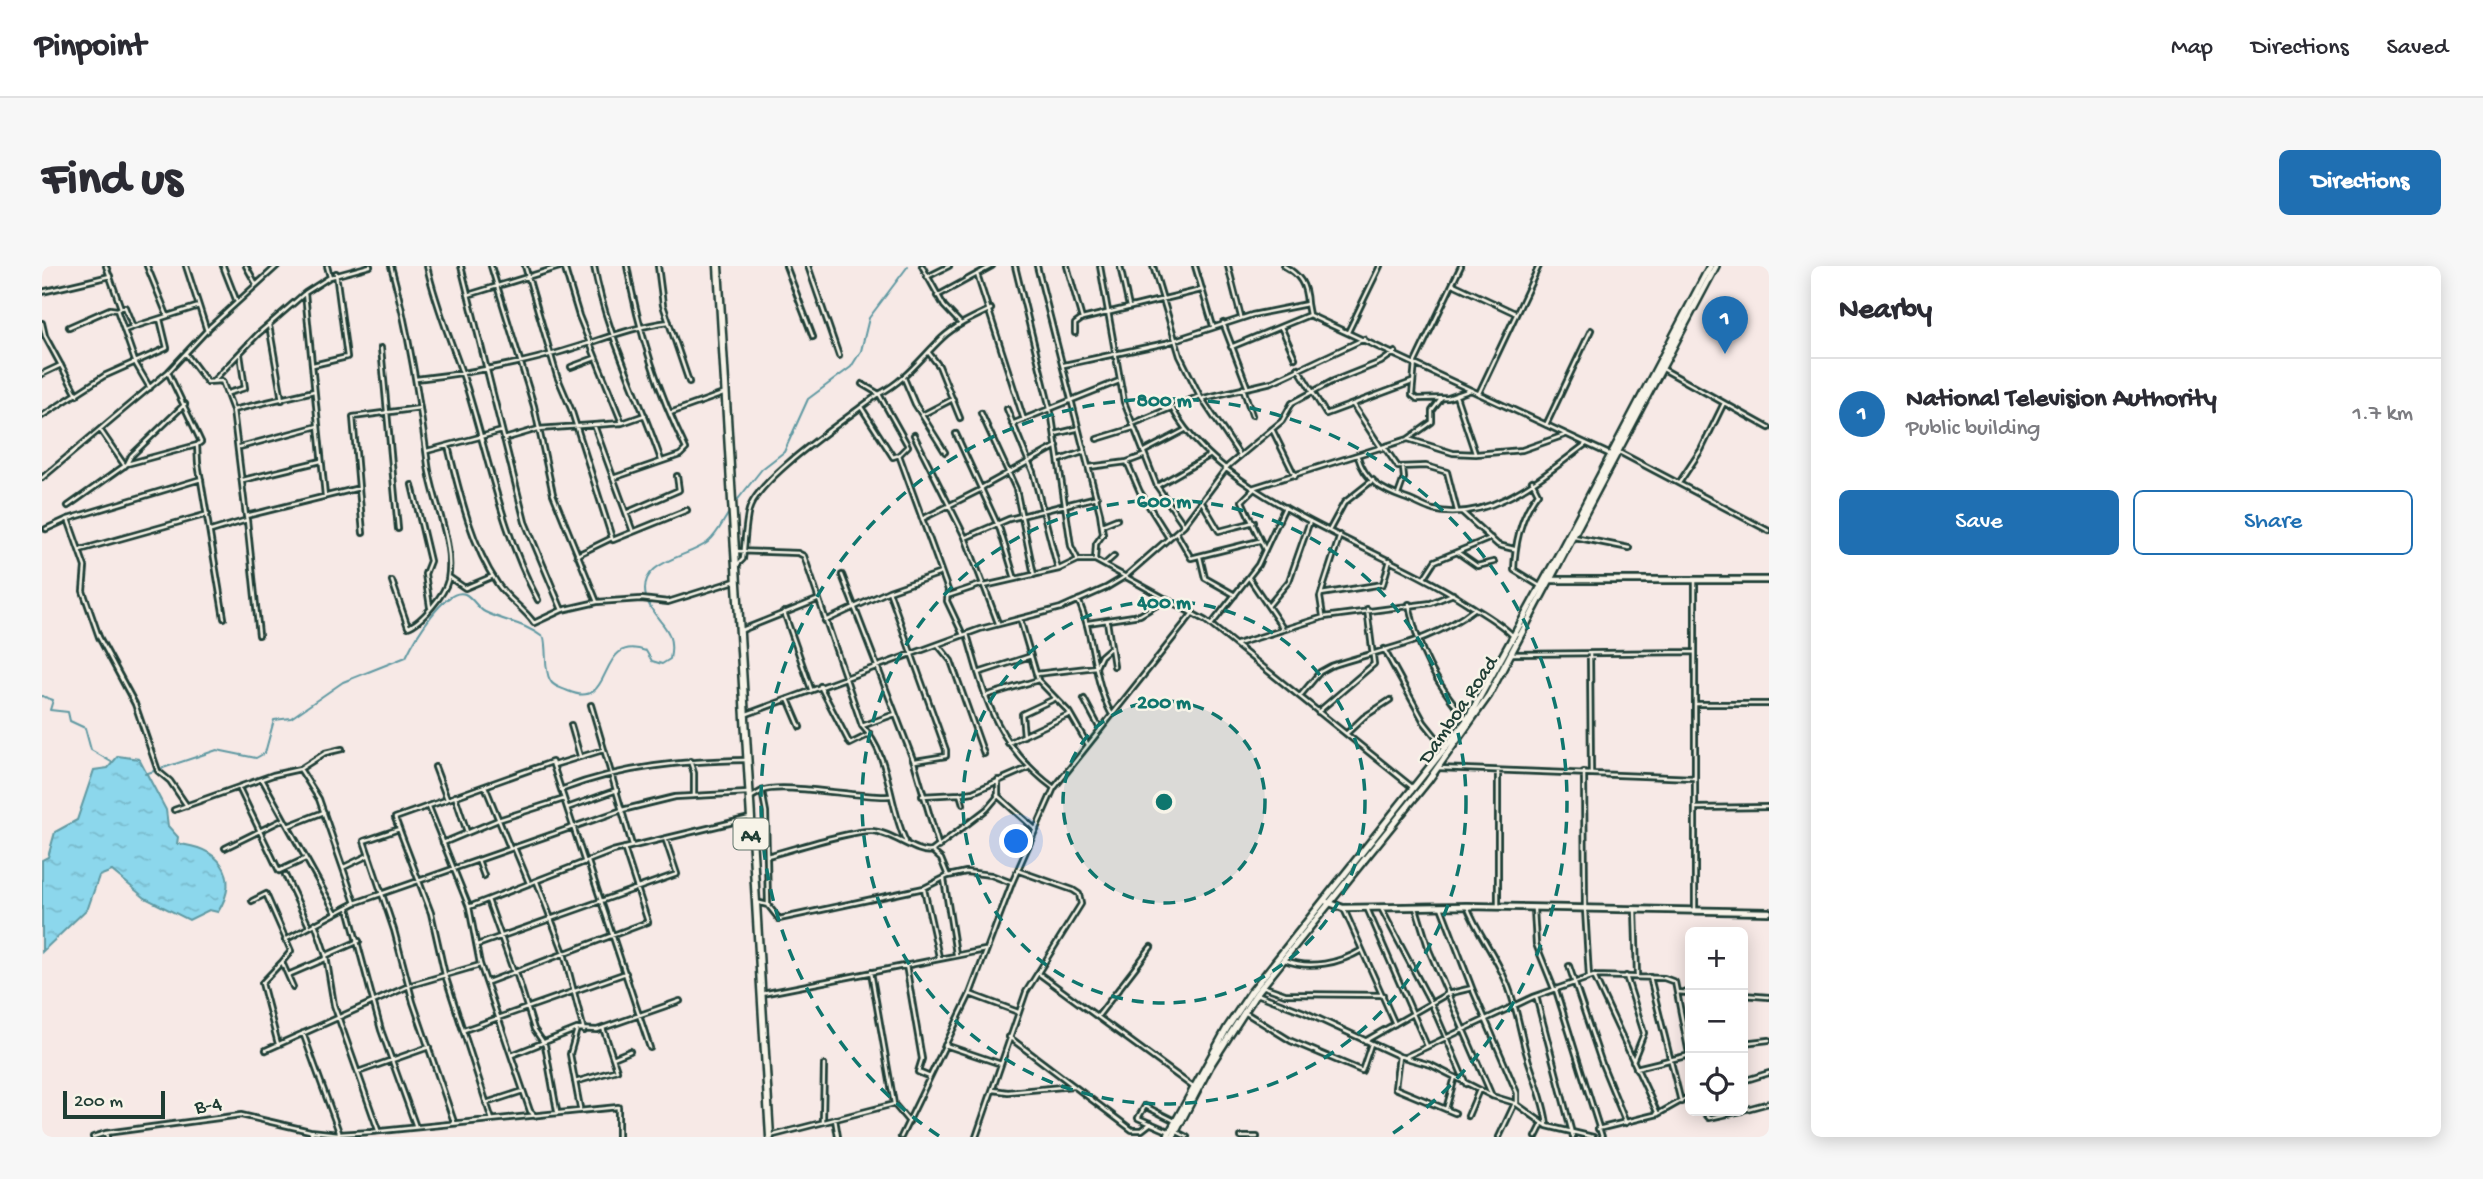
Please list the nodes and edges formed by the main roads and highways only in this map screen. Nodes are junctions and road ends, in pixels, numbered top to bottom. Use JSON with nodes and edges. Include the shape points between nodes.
{"nodes":[{"id":1,"x":718,"y":266,"type":"edge"},
{"id":2,"x":1710,"y":266,"type":"edge"},
{"id":3,"x":1716,"y":266,"type":"edge"},
{"id":4,"x":1660,"y":368,"type":"junction"},
{"id":5,"x":1548,"y":580,"type":"junction"},
{"id":6,"x":1407,"y":802,"type":"junction"},
{"id":7,"x":1326,"y":901,"type":"junction"},
{"id":8,"x":1171,"y":1133,"type":"edge"},
{"id":9,"x":770,"y":1137,"type":"edge"}],
"edges":[{"from":1,"to":9,"type":"highway","number":"A4"},
{"from":2,"to":4,"type":"main road","name":"Damboa Road"},
{"from":3,"to":4,"type":"main road","name":"Damboa Road"},
{"from":4,"to":5,"type":"main road","name":"Damboa Road"},
{"from":4,"to":5,"type":"main road","name":"Damboa Road"},
{"from":5,"to":6,"type":"main road","name":"Damboa Road","via":[[1467,720]]},
{"from":5,"to":6,"type":"main road","name":"Damboa Road","via":[[1489,695],[1438,768]]},
{"from":6,"to":7,"type":"main road","name":"Damboa Road"},
{"from":7,"to":8,"type":"main road","name":"Damboa Road","via":[[1256,993]]},
{"from":7,"to":8,"type":"main road","name":"Damboa Road","via":[[1251,992]]}]}
